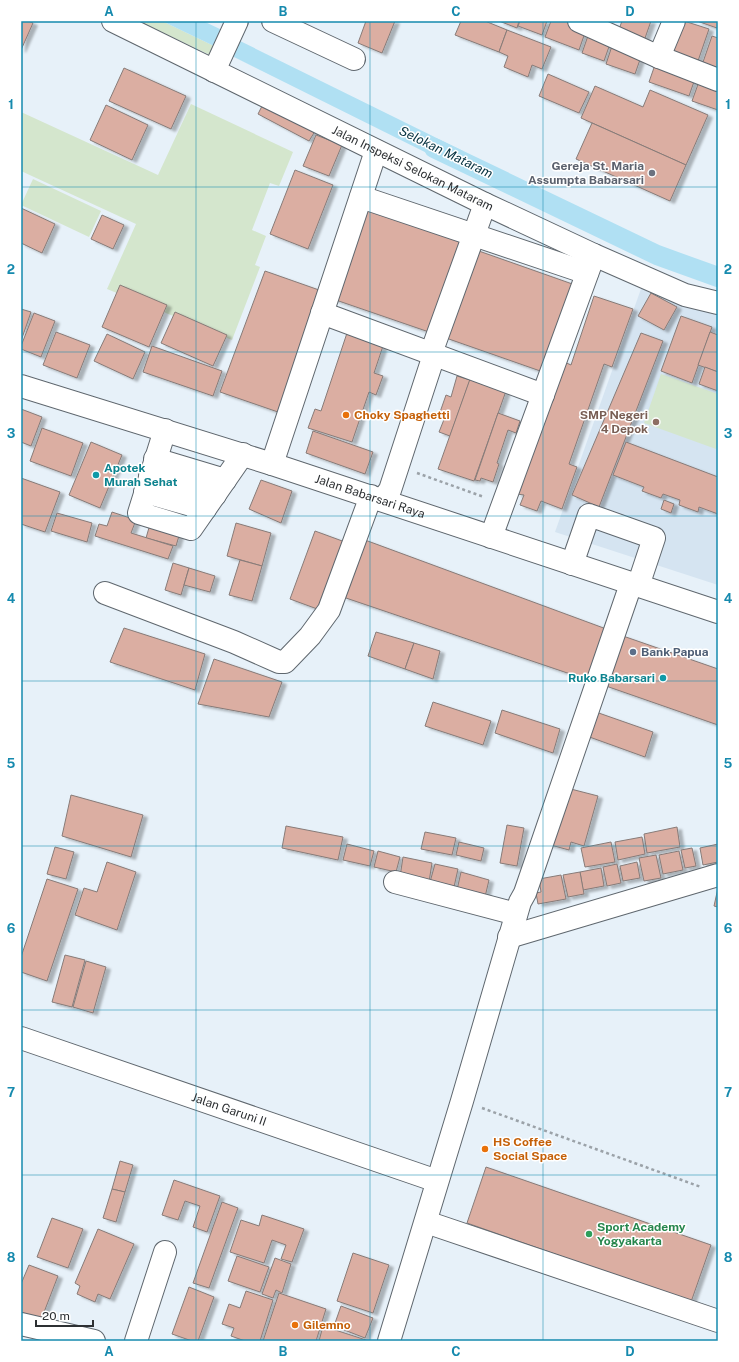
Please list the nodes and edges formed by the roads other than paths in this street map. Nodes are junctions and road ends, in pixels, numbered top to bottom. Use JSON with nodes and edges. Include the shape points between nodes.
{"nodes":[{"id":1,"x":113,"y":21,"type":"edge"},
{"id":2,"x":273,"y":21,"type":"edge"},
{"id":3,"x":579,"y":21,"type":"edge"},
{"id":4,"x":674,"y":21,"type":"edge"},
{"id":5,"x":234,"y":27,"type":"edge"},
{"id":6,"x":659,"y":57,"type":"junction"},
{"id":7,"x":354,"y":59,"type":"dead end"},
{"id":8,"x":218,"y":62,"type":"junction"},
{"id":9,"x":718,"y":80,"type":"edge"},
{"id":10,"x":376,"y":151,"type":"junction"},
{"id":11,"x":361,"y":197,"type":"junction"},
{"id":12,"x":485,"y":204,"type":"junction"},
{"id":13,"x":473,"y":235,"type":"junction"},
{"id":14,"x":590,"y":264,"type":"junction"},
{"id":15,"x":718,"y":303,"type":"edge"},
{"id":16,"x":322,"y":313,"type":"junction"},
{"id":17,"x":432,"y":351,"type":"junction"},
{"id":18,"x":21,"y":386,"type":"edge"},
{"id":19,"x":543,"y":395,"type":"junction"},
{"id":20,"x":164,"y":430,"type":"junction"},
{"id":21,"x":243,"y":454,"type":"junction"},
{"id":22,"x":272,"y":464,"type":"junction"},
{"id":23,"x":150,"y":476,"type":"junction"},
{"id":24,"x":215,"y":495,"type":"junction"},
{"id":25,"x":376,"y":498,"type":"junction"},
{"id":26,"x":491,"y":537,"type":"junction"},
{"id":27,"x":572,"y":564,"type":"junction"},
{"id":28,"x":635,"y":585,"type":"junction"},
{"id":29,"x":106,"y":593,"type":"dead end"},
{"id":30,"x":718,"y":612,"type":"edge"},
{"id":31,"x":718,"y":875,"type":"edge"},
{"id":32,"x":395,"y":882,"type":"dead end"},
{"id":33,"x":516,"y":914,"type":"junction"},
{"id":34,"x":509,"y":937,"type":"junction"},
{"id":35,"x":21,"y":1038,"type":"edge"},
{"id":36,"x":437,"y":1181,"type":"junction"},
{"id":37,"x":426,"y":1222,"type":"junction"},
{"id":38,"x":165,"y":1252,"type":"dead end"},
{"id":39,"x":718,"y":1321,"type":"edge"},
{"id":40,"x":32,"y":1331,"type":"edge"},
{"id":41,"x":94,"y":1341,"type":"edge"},
{"id":42,"x":136,"y":1341,"type":"edge"},
{"id":43,"x":389,"y":1341,"type":"edge"}],
"edges":[{"from":1,"to":8,"type":"street","name":"Jalan Inspeksi Selokan Mataram"},
{"from":2,"to":7,"type":"street"},
{"from":3,"to":6,"type":"street"},
{"from":4,"to":6,"type":"street"},
{"from":5,"to":8,"type":"street"},
{"from":6,"to":9,"type":"street"},
{"from":8,"to":10,"type":"street","name":"Jalan Inspeksi Selokan Mataram"},
{"from":10,"to":11,"type":"street"},
{"from":10,"to":12,"type":"street","name":"Jalan Inspeksi Selokan Mataram"},
{"from":11,"to":13,"type":"street"},
{"from":11,"to":16,"type":"street"},
{"from":12,"to":13,"type":"street"},
{"from":12,"to":14,"type":"street","name":"Jalan Inspeksi Selokan Mataram"},
{"from":13,"to":14,"type":"street"},
{"from":13,"to":17,"type":"street"},
{"from":14,"to":15,"type":"street","name":"Jalan Inspeksi Selokan Mataram"},
{"from":14,"to":19,"type":"street"},
{"from":16,"to":17,"type":"street"},
{"from":16,"to":22,"type":"street"},
{"from":17,"to":19,"type":"street"},
{"from":17,"to":25,"type":"street"},
{"from":17,"to":25,"type":"street","via":[[390,490]]},
{"from":18,"to":20,"type":"street","name":"Jalan Babarsari Raya"},
{"from":19,"to":26,"type":"street"},
{"from":20,"to":21,"type":"street","name":"Jalan Babarsari Raya"},
{"from":20,"to":23,"type":"street"},
{"from":21,"to":22,"type":"street","name":"Jalan Babarsari Raya"},
{"from":21,"to":24,"type":"street"},
{"from":22,"to":25,"type":"street","name":"Jalan Babarsari Raya"},
{"from":23,"to":24,"type":"street"},
{"from":23,"to":24,"type":"street","via":[[139,514],[191,529]]},
{"from":25,"to":26,"type":"street","name":"Jalan Babarsari Raya"},
{"from":25,"to":29,"type":"street","via":[[329,610],[310,636],[285,662],[279,662]]},
{"from":26,"to":27,"type":"street","name":"Jalan Babarsari Raya"},
{"from":27,"to":28,"type":"street","name":"Jalan Babarsari Raya"},
{"from":27,"to":28,"type":"street","via":[[589,515],[654,538]]},
{"from":28,"to":30,"type":"street","name":"Jalan Babarsari Raya"},
{"from":28,"to":33,"type":"street"},
{"from":31,"to":34,"type":"street"},
{"from":32,"to":33,"type":"street"},
{"from":33,"to":34,"type":"street"},
{"from":34,"to":36,"type":"street"},
{"from":35,"to":36,"type":"street","name":"Jalan Garuni II"},
{"from":36,"to":37,"type":"street"},
{"from":37,"to":39,"type":"street"},
{"from":37,"to":43,"type":"street"},
{"from":38,"to":42,"type":"street"},
{"from":40,"to":41,"type":"street"}]}
